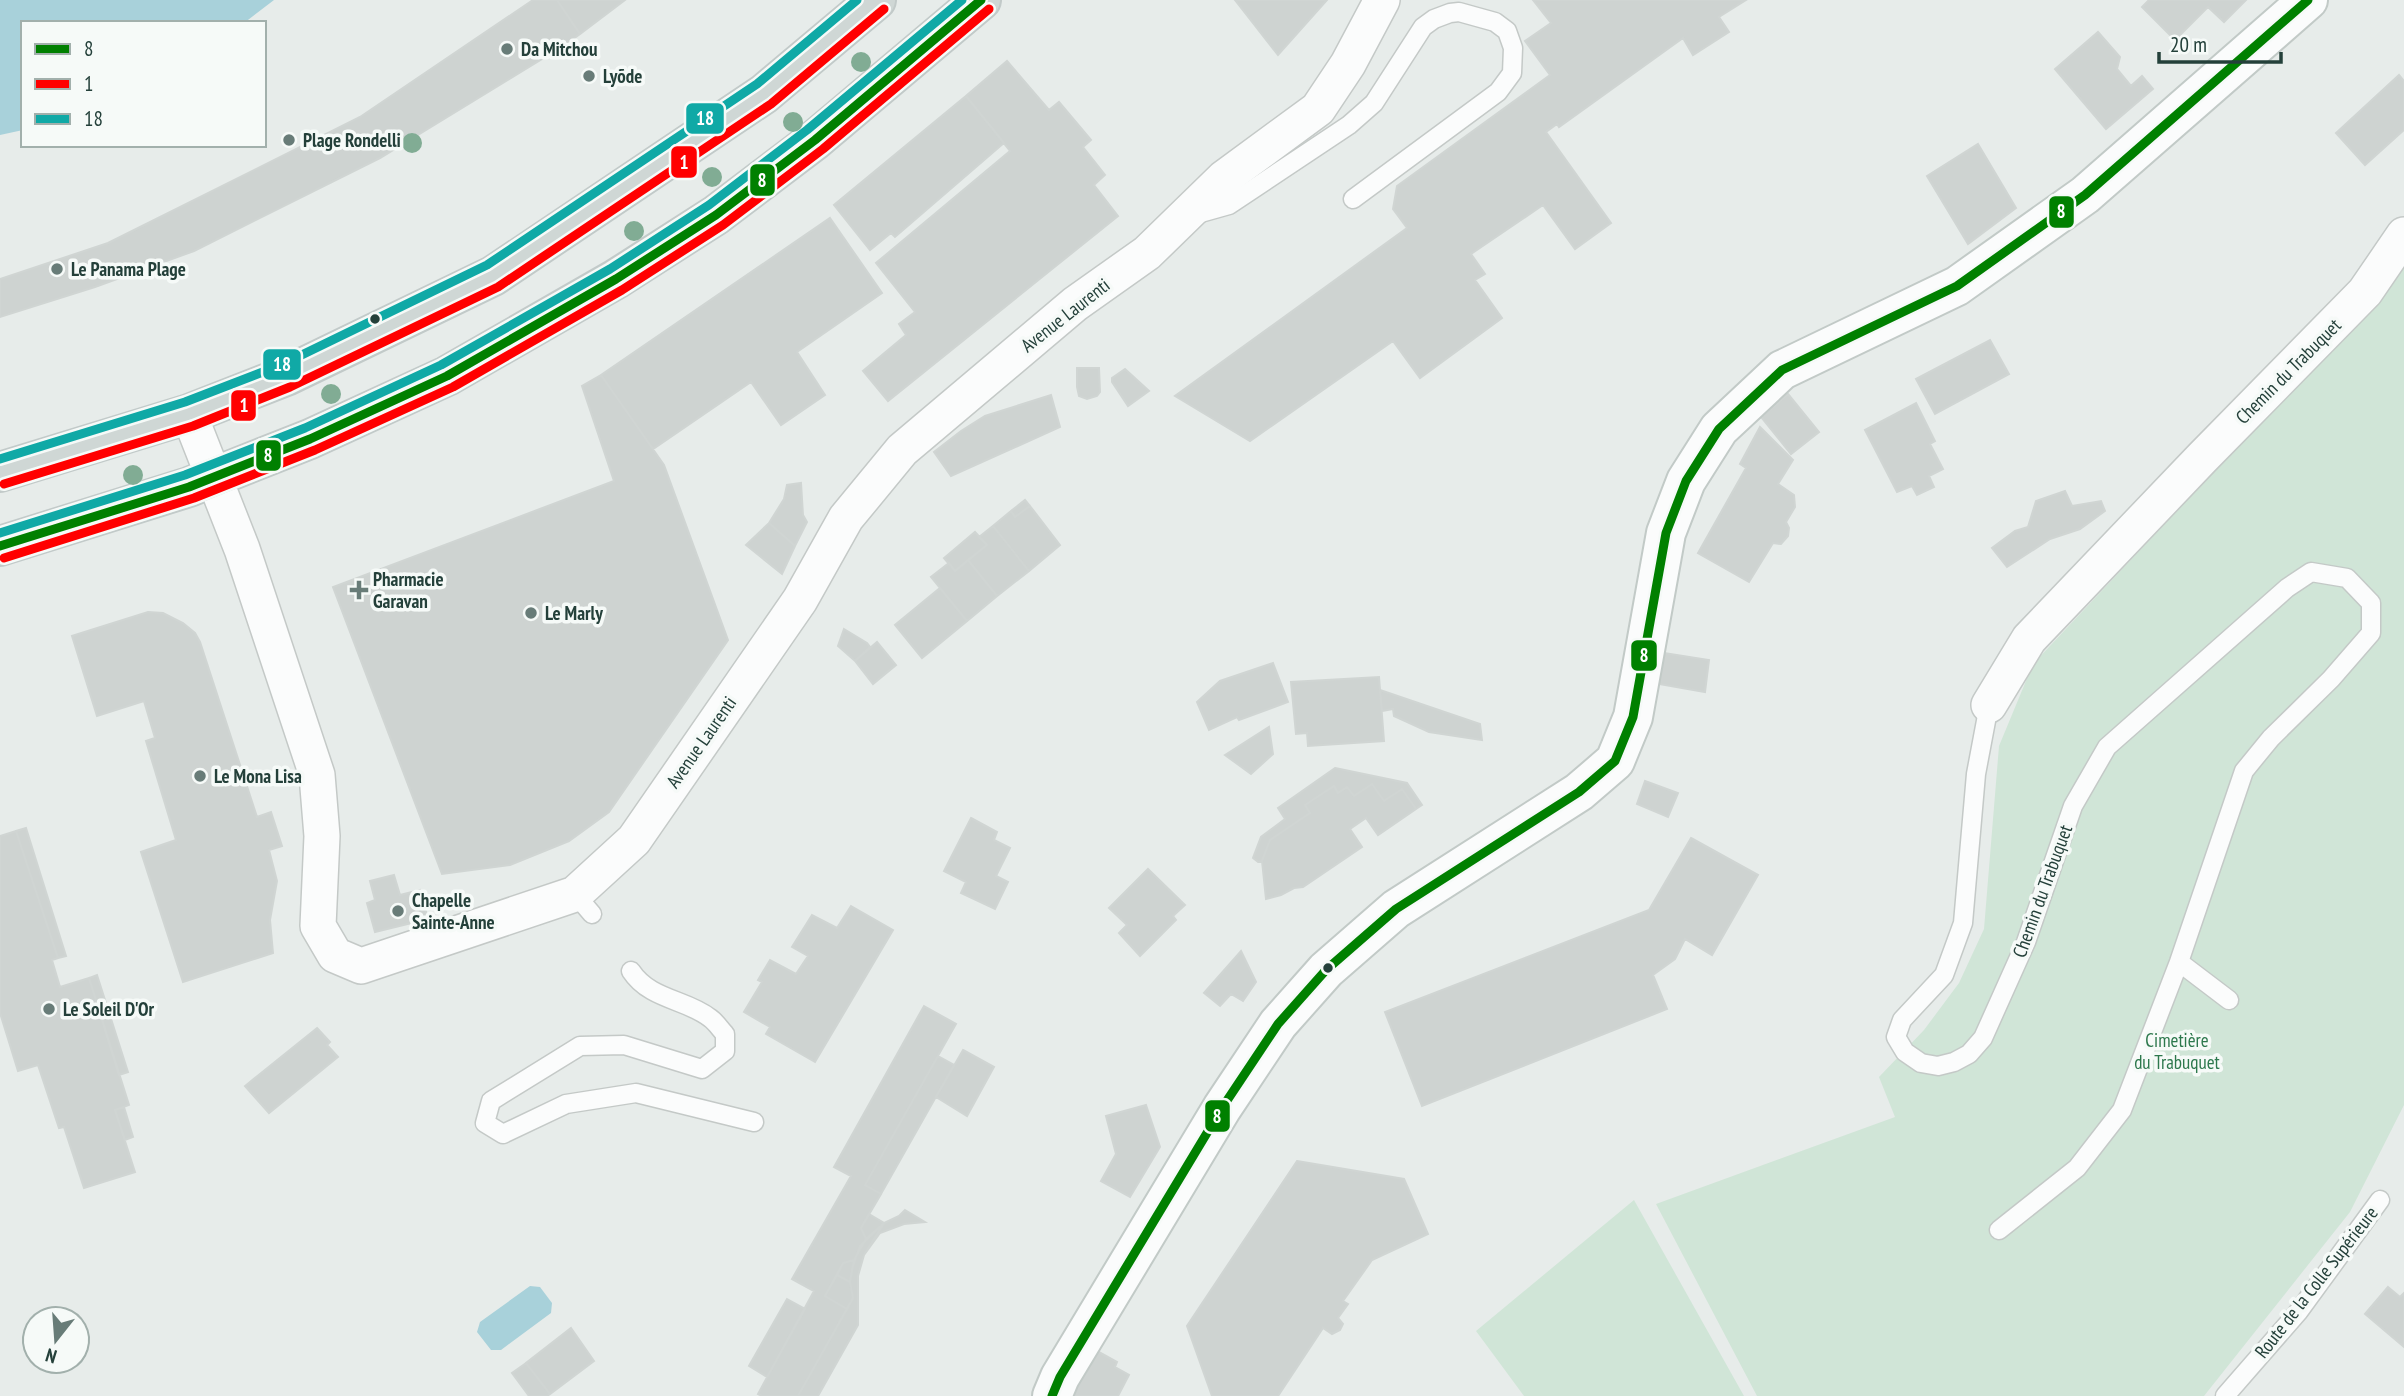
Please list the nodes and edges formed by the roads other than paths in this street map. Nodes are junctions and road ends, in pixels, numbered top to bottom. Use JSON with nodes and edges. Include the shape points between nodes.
{"nodes":[{"id":1,"x":876,"y":0,"type":"edge"},
{"id":2,"x":981,"y":0,"type":"edge"},
{"id":3,"x":1382,"y":0,"type":"edge"},
{"id":4,"x":2308,"y":0,"type":"edge"},
{"id":5,"x":1353,"y":199,"type":"dead end"},
{"id":6,"x":1182,"y":218,"type":"junction"},
{"id":7,"x":2404,"y":235,"type":"edge"},
{"id":8,"x":189,"y":414,"type":"junction"},
{"id":9,"x":0,"y":472,"type":"edge"},
{"id":10,"x":215,"y":477,"type":"junction"},
{"id":11,"x":0,"y":546,"type":"edge"},
{"id":12,"x":1989,"y":705,"type":"joint"},
{"id":13,"x":2179,"y":962,"type":"junction"},
{"id":14,"x":631,"y":971,"type":"dead end"},
{"id":15,"x":2230,"y":1000,"type":"dead end"},
{"id":16,"x":754,"y":1122,"type":"dead end"},
{"id":17,"x":2380,"y":1200,"type":"dead end"},
{"id":18,"x":1999,"y":1230,"type":"dead end"},
{"id":19,"x":1052,"y":1396,"type":"edge"},
{"id":20,"x":2225,"y":1396,"type":"edge"}],
"edges":[{"from":1,"to":8,"type":"main road","via":[[764,94],[493,276],[286,376]]},
{"from":2,"to":10,"type":"main road","via":[[816,140],[716,215],[616,279],[447,376]]},
{"from":3,"to":6,"type":"street","name":"Avenue Laurenti","via":[[1318,109],[1224,178]]},
{"from":4,"to":19,"type":"street","via":[[2085,195],[1957,286],[1782,370],[1719,429],[1686,481],[1666,533],[1633,717],[1615,761],[1579,792],[1396,909],[1326,970],[1278,1024],[1222,1108]]},
{"from":5,"to":6,"type":"lane","via":[[1498,92],[1511,73],[1513,48],[1507,31],[1495,22],[1459,12],[1434,19],[1423,27],[1374,103],[1349,125],[1229,205]]},
{"from":6,"to":10,"type":"street","name":"Avenue Laurenti","via":[[1147,253],[1075,304],[902,450],[846,519],[800,600],[634,840],[583,904],[362,966],[335,955],[318,926],[322,836],[317,775]]},
{"from":7,"to":12,"type":"street","name":"Chemin du Trabuquet","via":[[2365,292],[2029,639]]},
{"from":8,"to":9,"type":"main road"},
{"from":8,"to":10,"type":"street","name":"Avenue Laurenti"},
{"from":10,"to":11,"type":"main road"},
{"from":12,"to":13,"type":"lane","name":"Chemin du Trabuquet","via":[[1976,774],[1963,923],[1944,975],[1902,1020],[1896,1037],[1905,1052],[1921,1063],[1938,1066],[1969,1054],[1983,1038],[2026,942],[2073,806],[2107,747],[2311,572],[2347,578],[2371,603],[2371,633],[2244,771]]},
{"from":13,"to":15,"type":"lane"},
{"from":13,"to":18,"type":"lane","name":"Chemin du Trabuquet","via":[[2123,1110],[2077,1168]]},
{"from":14,"to":16,"type":"lane","via":[[656,993],[710,1017],[725,1034],[725,1051],[702,1069],[624,1045],[580,1046],[491,1101],[485,1123],[503,1134],[566,1104],[636,1093]]},
{"from":17,"to":20,"type":"lane","name":"Route de la Colle Supérieure","via":[[2299,1311]]}]}
